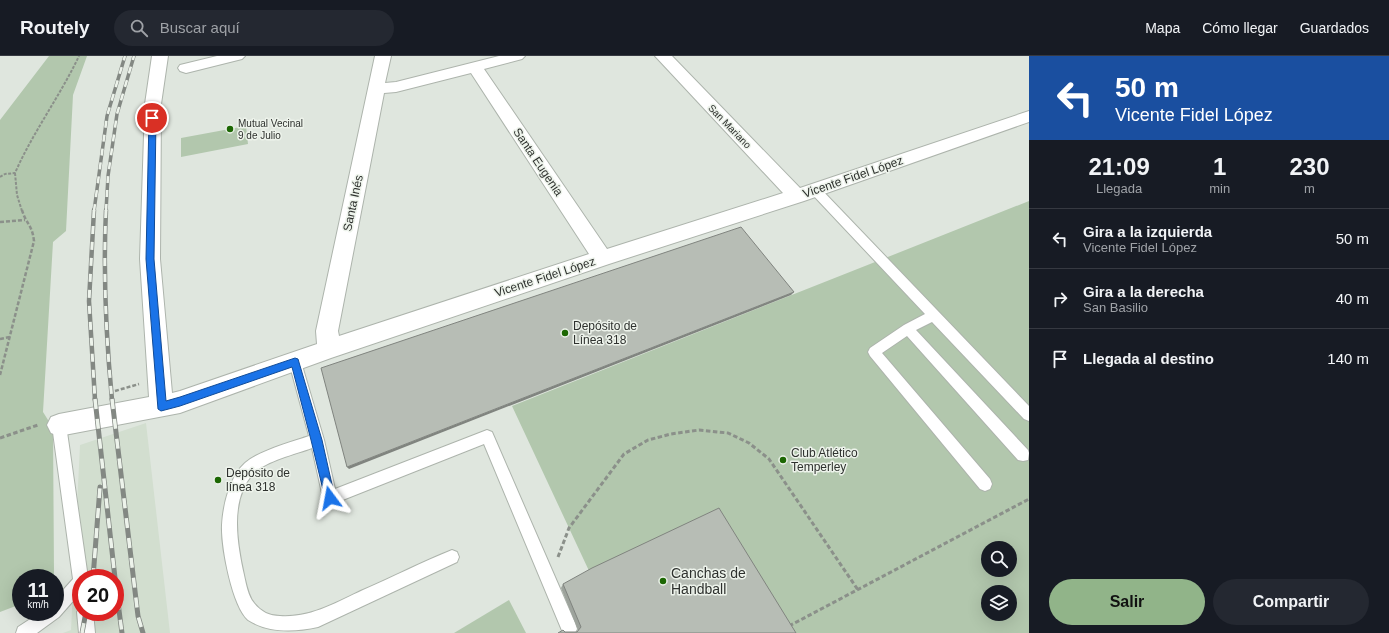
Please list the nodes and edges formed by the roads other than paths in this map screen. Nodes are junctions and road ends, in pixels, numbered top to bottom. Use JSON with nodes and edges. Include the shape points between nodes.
{"nodes":[{"id":1,"x":160,"y":56,"type":"edge"},
{"id":2,"x":237,"y":56,"type":"edge"},
{"id":3,"x":383,"y":56,"type":"edge"},
{"id":4,"x":517,"y":56,"type":"edge"},
{"id":5,"x":663,"y":56,"type":"edge"},
{"id":6,"x":475,"y":67,"type":"junction"},
{"id":7,"x":186,"y":68,"type":"dead end"},
{"id":8,"x":377,"y":89,"type":"junction"},
{"id":9,"x":1029,"y":116,"type":"edge"},
{"id":10,"x":806,"y":193,"type":"junction"},
{"id":11,"x":602,"y":258,"type":"junction"},
{"id":12,"x":932,"y":316,"type":"junction"},
{"id":13,"x":908,"y":329,"type":"junction"},
{"id":14,"x":329,"y":349,"type":"junction"},
{"id":15,"x":295,"y":362,"type":"junction"},
{"id":16,"x":161,"y":406,"type":"junction"},
{"id":17,"x":1029,"y":415,"type":"edge"},
{"id":18,"x":49,"y":424,"type":"joint"},
{"id":19,"x":316,"y":440,"type":"junction"},
{"id":20,"x":1023,"y":455,"type":"dead end"},
{"id":21,"x":985,"y":484,"type":"dead end"},
{"id":22,"x":452,"y":557,"type":"dead end"},
{"id":23,"x":78,"y":569,"type":"edge"},
{"id":24,"x":72,"y":590,"type":"edge"},
{"id":25,"x":64,"y":599,"type":"edge"},
{"id":26,"x":40,"y":621,"type":"edge"},
{"id":27,"x":86,"y":621,"type":"edge"},
{"id":28,"x":569,"y":629,"type":"dead end"},
{"id":29,"x":24,"y":633,"type":"edge"},
{"id":30,"x":87,"y":633,"type":"edge"}],
"edges":[{"from":1,"to":16,"type":"street","via":[[153,104],[150,259]]},
{"from":2,"to":7,"type":"street"},
{"from":3,"to":8,"type":"street","name":"Santa Inés"},
{"from":4,"to":6,"type":"street"},
{"from":5,"to":10,"type":"street","name":"San Mariano"},
{"from":6,"to":8,"type":"street","via":[[396,87]]},
{"from":6,"to":11,"type":"street","name":"Santa Eugenia"},
{"from":8,"to":14,"type":"street","name":"Santa Inés","via":[[326,331]]},
{"from":9,"to":10,"type":"street","name":"Vicente Fidel López"},
{"from":10,"to":11,"type":"street","name":"Vicente Fidel López"},
{"from":10,"to":12,"type":"lane"},
{"from":11,"to":14,"type":"street","name":"Vicente Fidel López"},
{"from":12,"to":13,"type":"lane"},
{"from":12,"to":17,"type":"lane"},
{"from":13,"to":20,"type":"lane"},
{"from":13,"to":21,"type":"lane","via":[[874,352]]},
{"from":14,"to":15,"type":"street","name":"Vicente Fidel López"},
{"from":15,"to":16,"type":"street","name":"Vicente Fidel López","via":[[180,402]]},
{"from":15,"to":19,"type":"lane"},
{"from":16,"to":18,"type":"street","name":"Vicente Fidel López"},
{"from":18,"to":23,"type":"lane"},
{"from":19,"to":22,"type":"lane","via":[[250,466],[242,476],[231,510],[229,527],[238,587],[246,606],[256,617],[287,625],[318,619]]},
{"from":19,"to":28,"type":"lane","via":[[330,498],[487,436]]},
{"from":24,"to":25,"type":"lane"},
{"from":26,"to":29,"type":"lane"},
{"from":27,"to":30,"type":"lane"}]}
